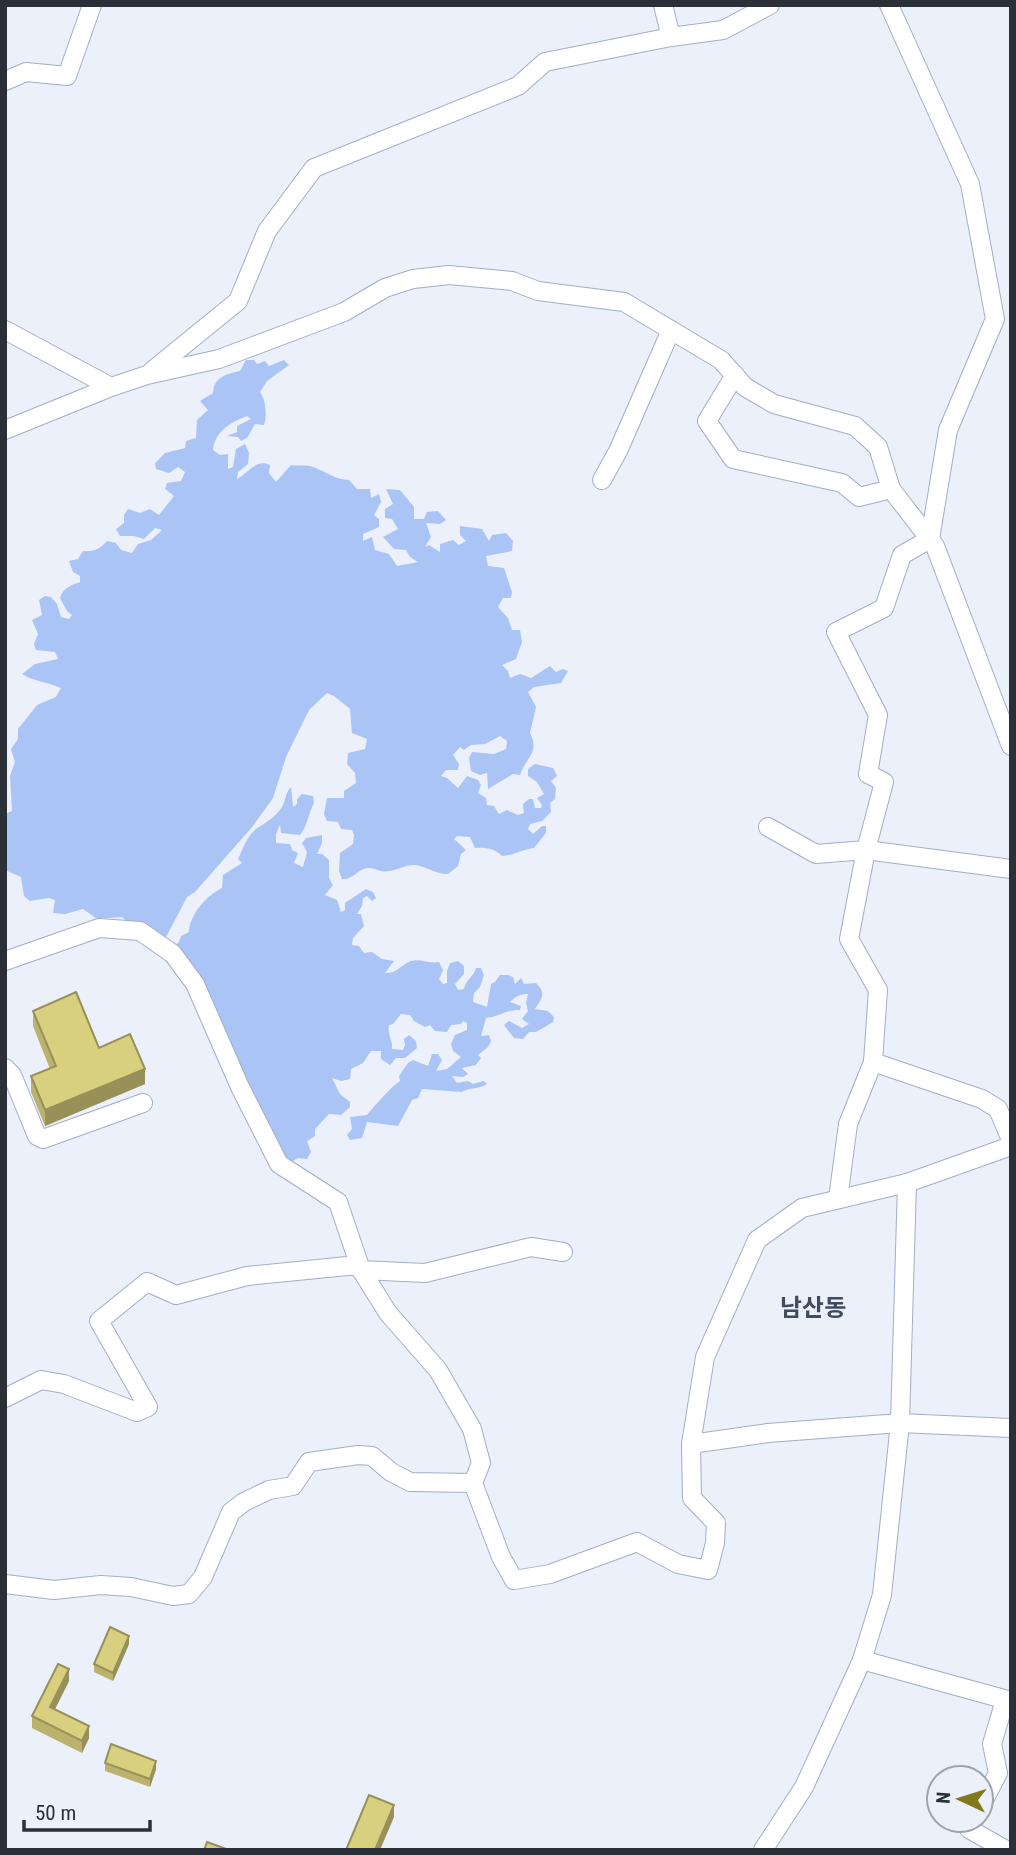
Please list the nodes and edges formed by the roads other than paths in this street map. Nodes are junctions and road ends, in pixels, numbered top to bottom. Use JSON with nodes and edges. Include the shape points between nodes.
{"nodes":[{"id":1,"x":92,"y":5,"type":"edge"},
{"id":2,"x":663,"y":5,"type":"edge"},
{"id":3,"x":770,"y":5,"type":"edge"},
{"id":4,"x":889,"y":5,"type":"edge"},
{"id":5,"x":671,"y":37,"type":"junction"},
{"id":6,"x":5,"y":81,"type":"edge"},
{"id":7,"x":5,"y":330,"type":"edge"},
{"id":8,"x":671,"y":330,"type":"junction"},
{"id":9,"x":147,"y":375,"type":"junction"},
{"id":10,"x":735,"y":375,"type":"junction"},
{"id":11,"x":111,"y":387,"type":"junction"},
{"id":12,"x":5,"y":430,"type":"edge"},
{"id":13,"x":602,"y":480,"type":"dead end"},
{"id":14,"x":891,"y":489,"type":"junction"},
{"id":15,"x":930,"y":539,"type":"junction"},
{"id":16,"x":1011,"y":746,"type":"edge"},
{"id":17,"x":768,"y":827,"type":"dead end"},
{"id":18,"x":866,"y":850,"type":"junction"},
{"id":19,"x":1011,"y":869,"type":"edge"},
{"id":20,"x":5,"y":961,"type":"edge"},
{"id":21,"x":873,"y":1062,"type":"junction"},
{"id":22,"x":5,"y":1068,"type":"edge"},
{"id":23,"x":143,"y":1103,"type":"dead end"},
{"id":24,"x":1011,"y":1140,"type":"edge"},
{"id":25,"x":1011,"y":1146,"type":"edge"},
{"id":26,"x":907,"y":1183,"type":"junction"},
{"id":27,"x":838,"y":1199,"type":"junction"},
{"id":28,"x":563,"y":1252,"type":"dead end"},
{"id":29,"x":361,"y":1270,"type":"junction"},
{"id":30,"x":5,"y":1398,"type":"edge"},
{"id":31,"x":900,"y":1423,"type":"junction"},
{"id":32,"x":1011,"y":1428,"type":"edge"},
{"id":33,"x":691,"y":1444,"type":"junction"},
{"id":34,"x":473,"y":1483,"type":"junction"},
{"id":35,"x":5,"y":1584,"type":"edge"},
{"id":36,"x":862,"y":1660,"type":"junction"},
{"id":37,"x":1008,"y":1701,"type":"edge"},
{"id":38,"x":995,"y":1779,"type":"edge"},
{"id":39,"x":978,"y":1834,"type":"edge"},
{"id":40,"x":763,"y":1850,"type":"edge"},
{"id":41,"x":1006,"y":1850,"type":"edge"}],
"edges":[{"from":1,"to":6,"type":"street","via":[[67,76],[26,72]]},
{"from":2,"to":5,"type":"street"},
{"from":3,"to":5,"type":"street","via":[[723,30]]},
{"from":4,"to":15,"type":"street","via":[[970,184],[995,319],[948,430]]},
{"from":5,"to":9,"type":"street","via":[[545,62],[518,86],[314,168],[267,231],[238,301]]},
{"from":7,"to":11,"type":"street"},
{"from":8,"to":9,"type":"street","via":[[624,302],[538,291],[512,281],[449,275],[384,288],[344,312],[219,359]]},
{"from":8,"to":10,"type":"street","via":[[721,360]]},
{"from":8,"to":13,"type":"street"},
{"from":9,"to":11,"type":"street"},
{"from":10,"to":14,"type":"street","via":[[745,387],[774,404],[855,426],[878,447]]},
{"from":10,"to":14,"type":"street","via":[[707,421],[733,459],[842,483],[859,498]]},
{"from":11,"to":12,"type":"street"},
{"from":14,"to":15,"type":"street"},
{"from":15,"to":16,"type":"street"},
{"from":15,"to":18,"type":"street","via":[[902,555],[884,608],[836,632],[878,715],[868,774],[884,782]]},
{"from":17,"to":18,"type":"street","via":[[816,854]]},
{"from":18,"to":19,"type":"street"},
{"from":18,"to":21,"type":"street","via":[[849,939],[878,990]]},
{"from":20,"to":29,"type":"street","via":[[99,928],[141,931],[173,954],[195,984],[279,1164],[338,1202]]},
{"from":21,"to":24,"type":"street","via":[[982,1099],[998,1110]]},
{"from":21,"to":27,"type":"street","via":[[848,1124]]},
{"from":22,"to":23,"type":"street","via":[[37,1136],[43,1139]]},
{"from":25,"to":26,"type":"street"},
{"from":26,"to":27,"type":"street"},
{"from":26,"to":31,"type":"street"},
{"from":27,"to":33,"type":"street","via":[[802,1208],[757,1240],[705,1357]]},
{"from":28,"to":29,"type":"street","via":[[531,1247],[425,1272]]},
{"from":29,"to":30,"type":"street","via":[[358,1265],[247,1276],[176,1294],[147,1282],[99,1321],[148,1407],[137,1412],[41,1380]]},
{"from":29,"to":34,"type":"street","via":[[388,1313],[438,1370],[472,1429],[481,1463]]},
{"from":31,"to":32,"type":"street"},
{"from":31,"to":33,"type":"street"},
{"from":31,"to":36,"type":"street","via":[[882,1595]]},
{"from":33,"to":34,"type":"street","via":[[692,1498],[716,1523],[708,1570],[678,1564],[637,1542],[550,1574],[514,1580]]},
{"from":34,"to":35,"type":"street","via":[[410,1482],[372,1456],[309,1462],[293,1486],[269,1490],[231,1512],[203,1577],[189,1594],[173,1596],[121,1586],[54,1590]]},
{"from":36,"to":37,"type":"street"},
{"from":36,"to":40,"type":"street","via":[[804,1787]]},
{"from":37,"to":38,"type":"street","via":[[992,1744]]},
{"from":39,"to":41,"type":"street"}]}
